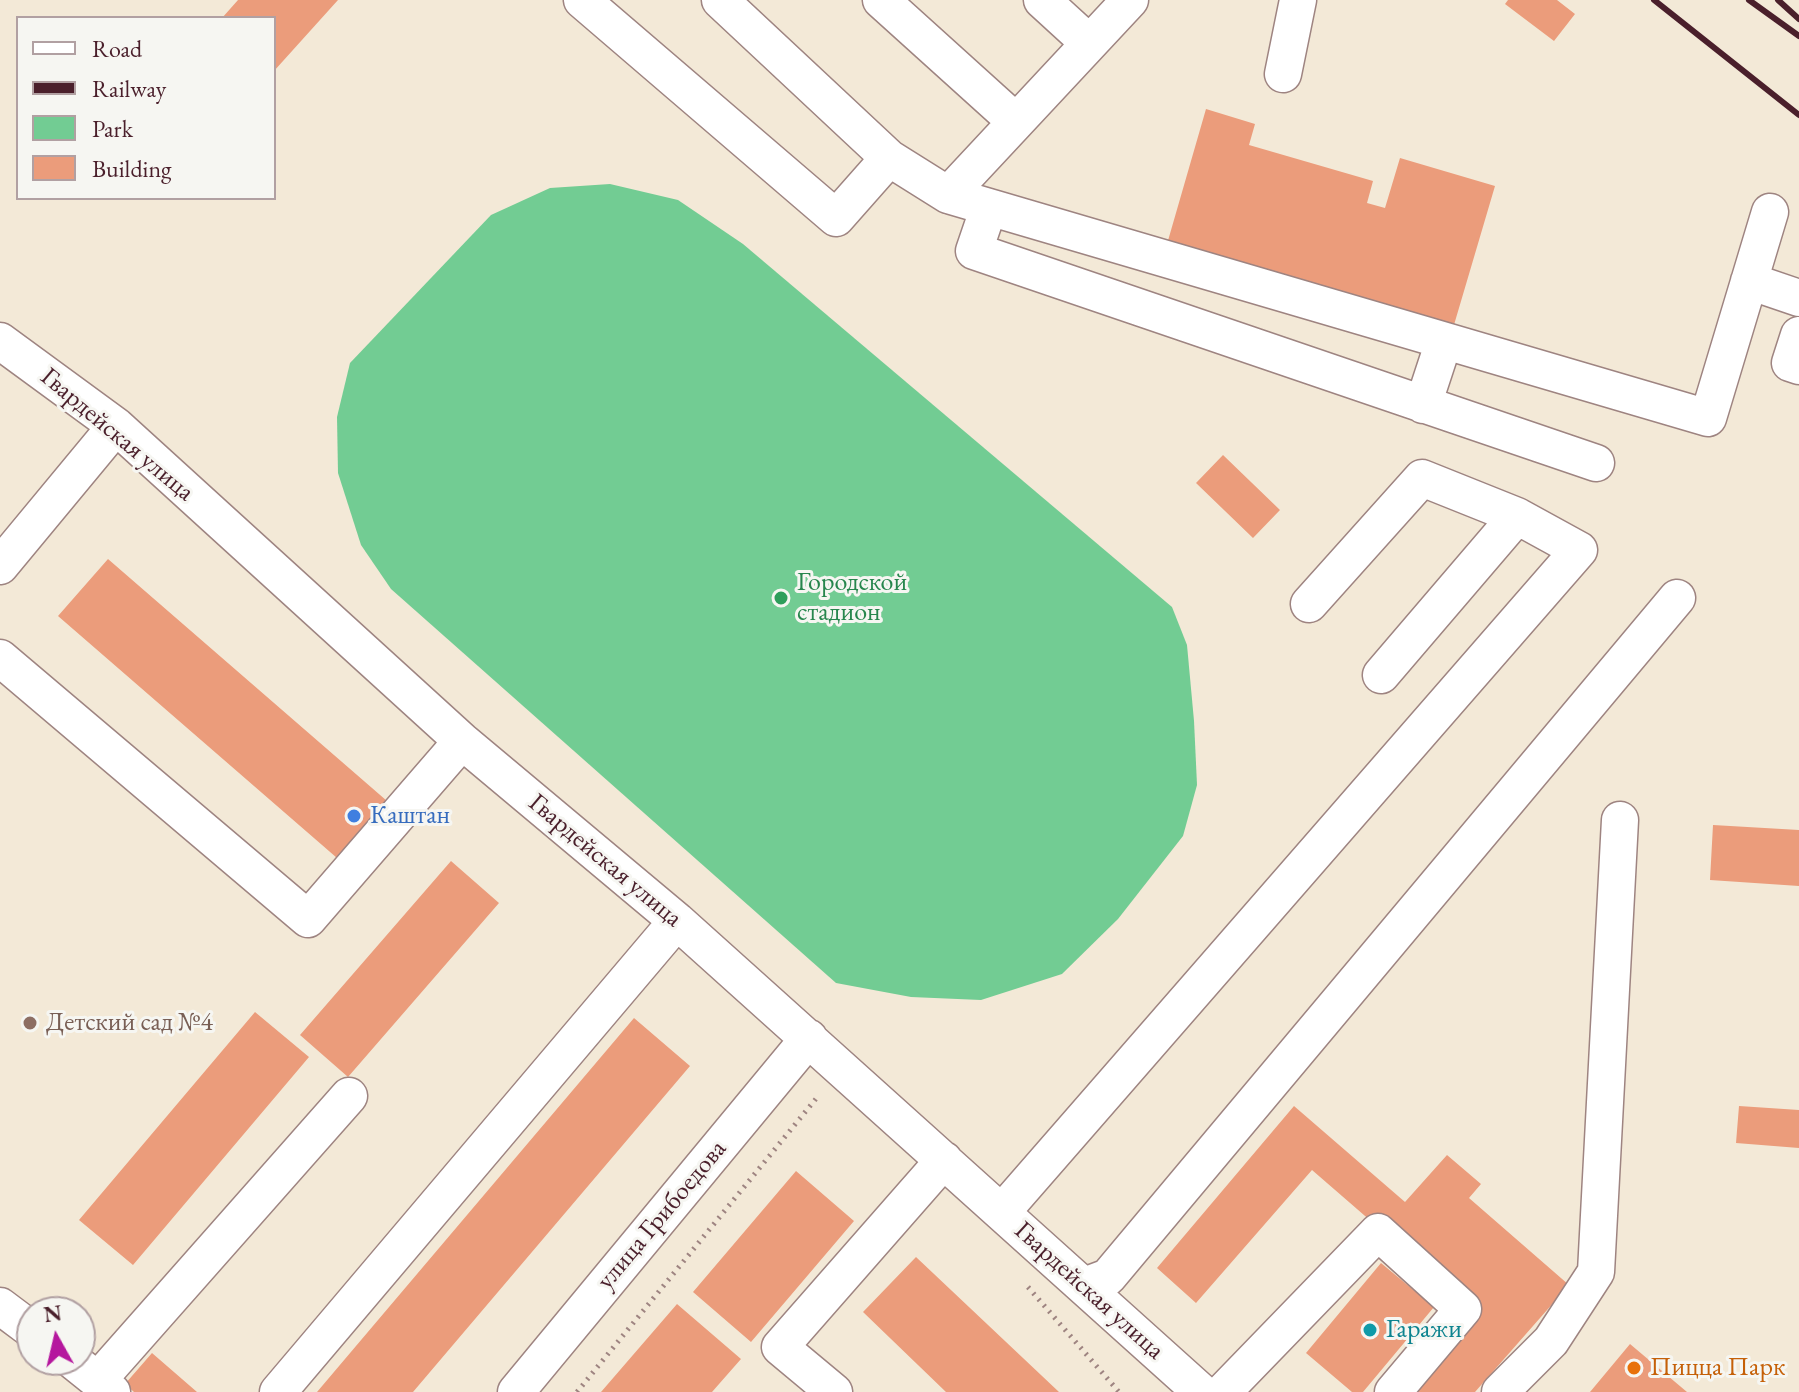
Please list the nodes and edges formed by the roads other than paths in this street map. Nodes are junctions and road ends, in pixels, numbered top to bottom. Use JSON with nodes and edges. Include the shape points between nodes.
{"nodes":[{"id":1,"x":582,"y":0,"type":"edge"},
{"id":2,"x":720,"y":0,"type":"edge"},
{"id":3,"x":881,"y":0,"type":"edge"},
{"id":4,"x":1042,"y":0,"type":"edge"},
{"id":5,"x":1130,"y":0,"type":"edge"},
{"id":6,"x":1298,"y":0,"type":"edge"},
{"id":7,"x":1089,"y":43,"type":"junction"},
{"id":8,"x":1283,"y":74,"type":"dead end"},
{"id":9,"x":1015,"y":121,"type":"junction"},
{"id":10,"x":889,"y":158,"type":"junction"},
{"id":11,"x":948,"y":195,"type":"junction"},
{"id":12,"x":989,"y":207,"type":"junction"},
{"id":13,"x":1770,"y":212,"type":"dead end"},
{"id":14,"x":1749,"y":281,"type":"junction"},
{"id":15,"x":1799,"y":298,"type":"edge"},
{"id":16,"x":1799,"y":335,"type":"edge"},
{"id":17,"x":0,"y":341,"type":"edge"},
{"id":18,"x":1444,"y":341,"type":"junction"},
{"id":19,"x":1799,"y":366,"type":"edge"},
{"id":20,"x":1423,"y":405,"type":"junction"},
{"id":21,"x":116,"y":426,"type":"junction"},
{"id":22,"x":1596,"y":463,"type":"dead end"},
{"id":23,"x":1517,"y":516,"type":"junction"},
{"id":24,"x":0,"y":566,"type":"edge"},
{"id":25,"x":1677,"y":598,"type":"dead end"},
{"id":26,"x":1309,"y":604,"type":"dead end"},
{"id":27,"x":0,"y":658,"type":"edge"},
{"id":28,"x":1381,"y":675,"type":"dead end"},
{"id":29,"x":462,"y":741,"type":"junction"},
{"id":30,"x":1620,"y":820,"type":"dead end"},
{"id":31,"x":677,"y":921,"type":"junction"},
{"id":32,"x":809,"y":1038,"type":"junction"},
{"id":33,"x":349,"y":1096,"type":"dead end"},
{"id":34,"x":944,"y":1160,"type":"junction"},
{"id":35,"x":1002,"y":1212,"type":"junction"},
{"id":36,"x":1084,"y":1286,"type":"junction"},
{"id":37,"x":94,"y":1377,"type":"edge"},
{"id":38,"x":1200,"y":1390,"type":"edge"},
{"id":39,"x":278,"y":1392,"type":"edge"},
{"id":40,"x":516,"y":1392,"type":"edge"},
{"id":41,"x":834,"y":1392,"type":"edge"},
{"id":42,"x":1393,"y":1392,"type":"edge"},
{"id":43,"x":1500,"y":1392,"type":"edge"}],
"edges":[{"from":1,"to":10,"type":"street","via":[[836,218]]},
{"from":2,"to":10,"type":"street"},
{"from":3,"to":9,"type":"street"},
{"from":4,"to":7,"type":"street"},
{"from":5,"to":7,"type":"street"},
{"from":6,"to":8,"type":"street"},
{"from":7,"to":9,"type":"street"},
{"from":9,"to":11,"type":"street"},
{"from":10,"to":11,"type":"street"},
{"from":11,"to":12,"type":"street"},
{"from":12,"to":18,"type":"street"},
{"from":12,"to":20,"type":"street","via":[[974,251]]},
{"from":13,"to":14,"type":"street"},
{"from":14,"to":15,"type":"street"},
{"from":14,"to":18,"type":"street","via":[[1708,418]]},
{"from":16,"to":19,"type":"street","via":[[1790,363]]},
{"from":17,"to":21,"type":"street","name":"Гвардейская улица"},
{"from":18,"to":20,"type":"street"},
{"from":20,"to":22,"type":"street"},
{"from":21,"to":24,"type":"street"},
{"from":21,"to":29,"type":"street","name":"Гвардейская улица"},
{"from":23,"to":26,"type":"street","via":[[1422,478]]},
{"from":23,"to":28,"type":"street"},
{"from":23,"to":35,"type":"street","via":[[1579,550]]},
{"from":25,"to":36,"type":"street","via":[[1108,1277]]},
{"from":27,"to":29,"type":"street","via":[[308,919]]},
{"from":29,"to":31,"type":"street","name":"Гвардейская улица"},
{"from":30,"to":43,"type":"street","via":[[1596,1272],[1551,1341]]},
{"from":31,"to":32,"type":"street","name":"Гвардейская улица"},
{"from":31,"to":39,"type":"street"},
{"from":32,"to":34,"type":"street","name":"Гвардейская улица"},
{"from":32,"to":40,"type":"street","name":"улица Грибоедова"},
{"from":33,"to":37,"type":"street"},
{"from":34,"to":35,"type":"street","name":"Гвардейская улица"},
{"from":34,"to":41,"type":"street","via":[[780,1347]]},
{"from":35,"to":36,"type":"street","name":"Гвардейская улица"},
{"from":36,"to":38,"type":"street","name":"Гвардейская улица"},
{"from":38,"to":42,"type":"street","via":[[1222,1389],[1378,1232],[1463,1309]]}]}
